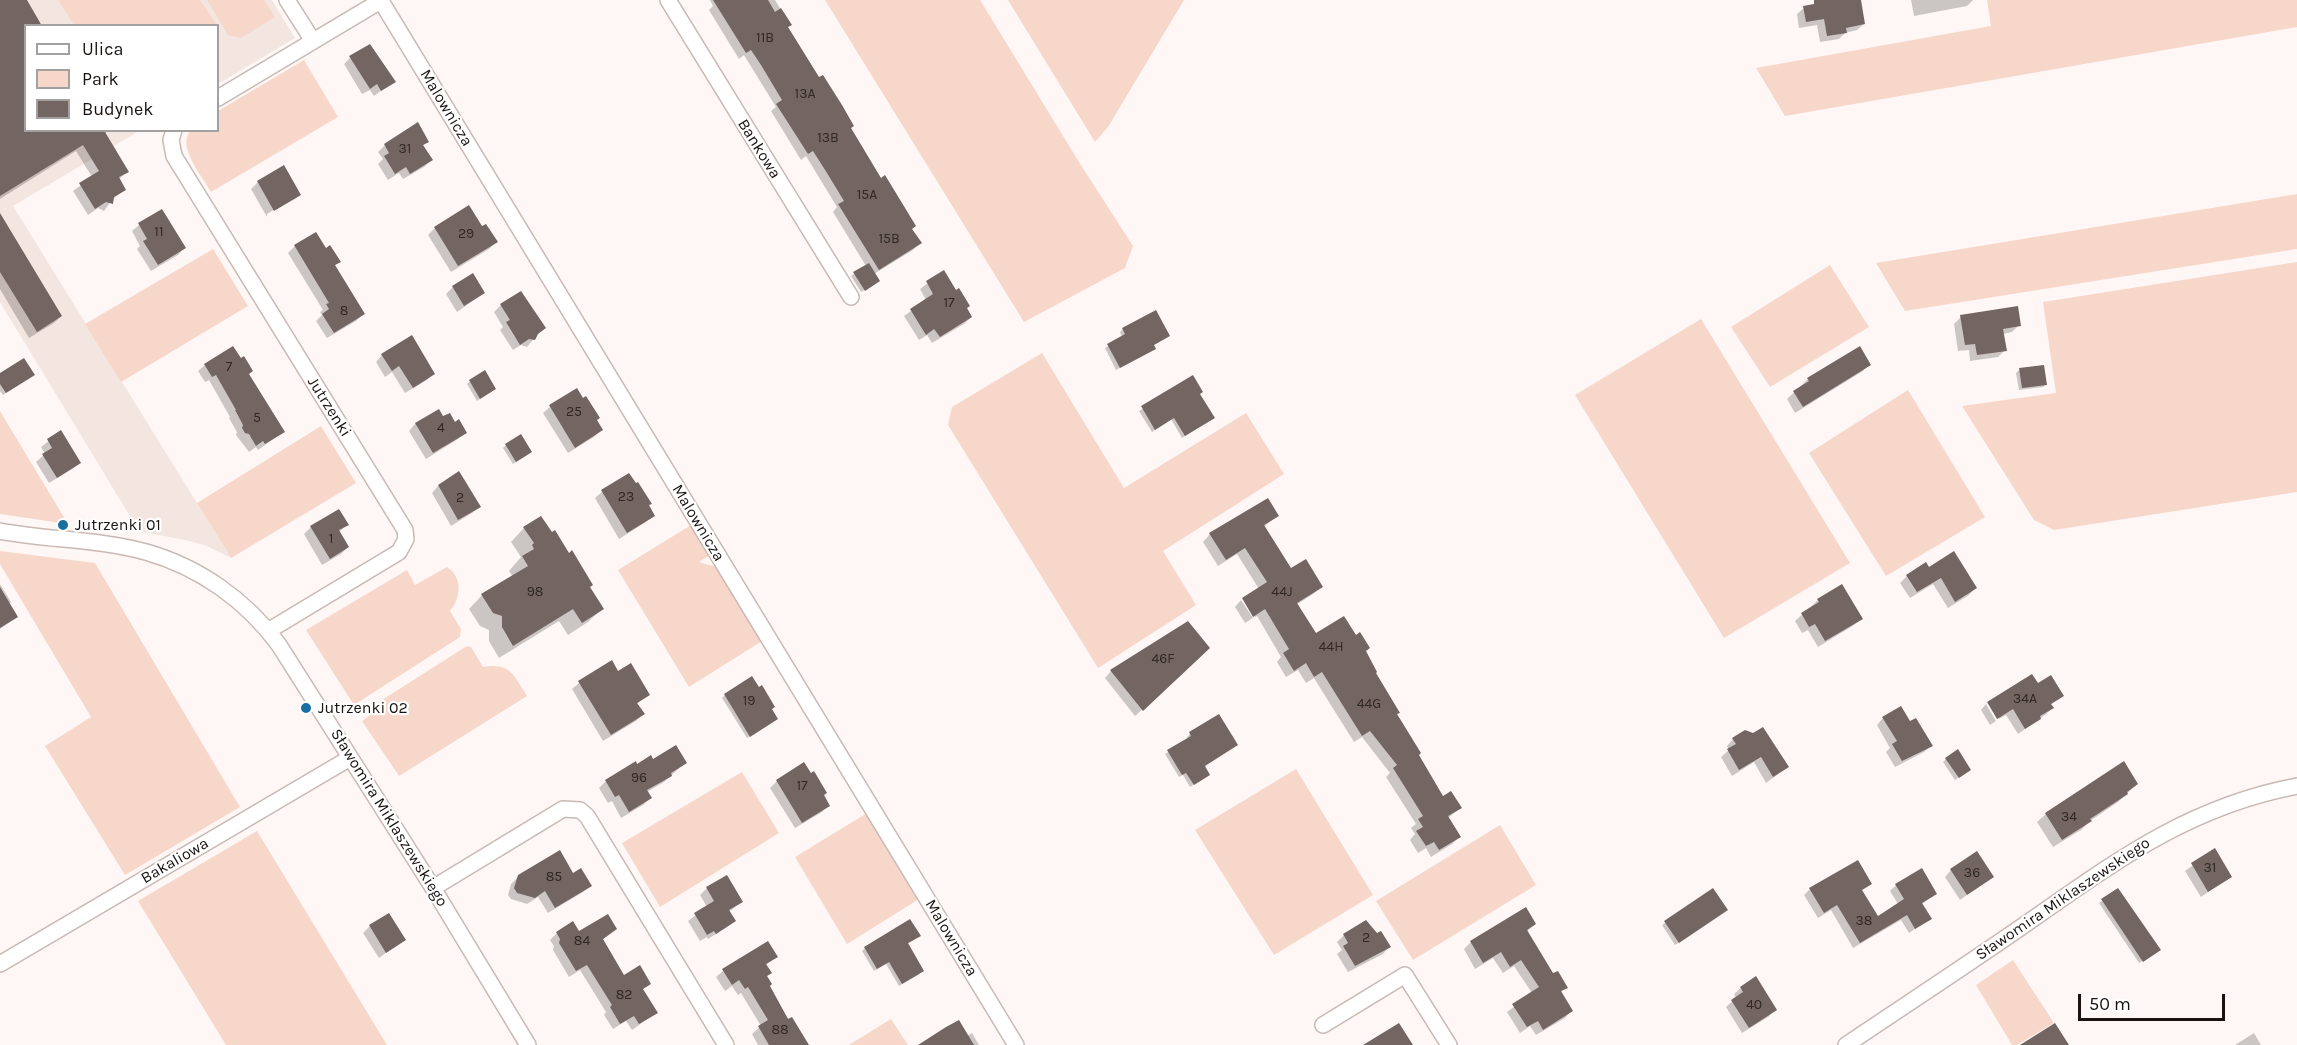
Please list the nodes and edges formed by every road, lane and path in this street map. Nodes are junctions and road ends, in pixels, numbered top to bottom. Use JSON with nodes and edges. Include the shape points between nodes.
{"nodes":[{"id":1,"x":287,"y":0,"type":"edge"},
{"id":2,"x":382,"y":0,"type":"edge"},
{"id":3,"x":668,"y":0,"type":"edge"},
{"id":4,"x":313,"y":41,"type":"junction"},
{"id":5,"x":219,"y":97,"type":"edge"},
{"id":6,"x":173,"y":132,"type":"edge"},
{"id":7,"x":851,"y":297,"type":"dead end"},
{"id":8,"x":0,"y":531,"type":"edge"},
{"id":9,"x":268,"y":631,"type":"junction"},
{"id":10,"x":350,"y":758,"type":"junction"},
{"id":11,"x":2297,"y":786,"type":"edge"},
{"id":12,"x":433,"y":888,"type":"junction"},
{"id":13,"x":0,"y":964,"type":"edge"},
{"id":14,"x":1323,"y":1025,"type":"dead end"},
{"id":15,"x":528,"y":1045,"type":"edge"},
{"id":16,"x":726,"y":1045,"type":"edge"},
{"id":17,"x":1016,"y":1045,"type":"edge"},
{"id":18,"x":1449,"y":1045,"type":"edge"},
{"id":19,"x":1846,"y":1045,"type":"edge"}],
"edges":[{"from":1,"to":4,"type":"street"},
{"from":2,"to":4,"type":"street"},
{"from":2,"to":17,"type":"street","name":"Malownicza"},
{"from":3,"to":7,"type":"street","name":"Bankowa"},
{"from":4,"to":5,"type":"street"},
{"from":6,"to":9,"type":"street","name":"Jutrzenki","via":[[174,156],[405,530],[405,545],[399,552]]},
{"from":8,"to":9,"type":"street","name":"Sławomira Miklaszewskiego","via":[[120,547],[160,557],[210,580]]},
{"from":9,"to":10,"type":"street","name":"Sławomira Miklaszewskiego"},
{"from":10,"to":12,"type":"street","name":"Sławomira Miklaszewskiego"},
{"from":10,"to":13,"type":"street","name":"Bakaliowa"},
{"from":11,"to":19,"type":"street","name":"Sławomira Miklaszewskiego","via":[[2243,799],[2160,834]]},
{"from":12,"to":15,"type":"street","name":"Sławomira Miklaszewskiego"},
{"from":12,"to":16,"type":"street","via":[[563,809],[580,810]]},
{"from":14,"to":18,"type":"street","via":[[1405,975]]}]}
